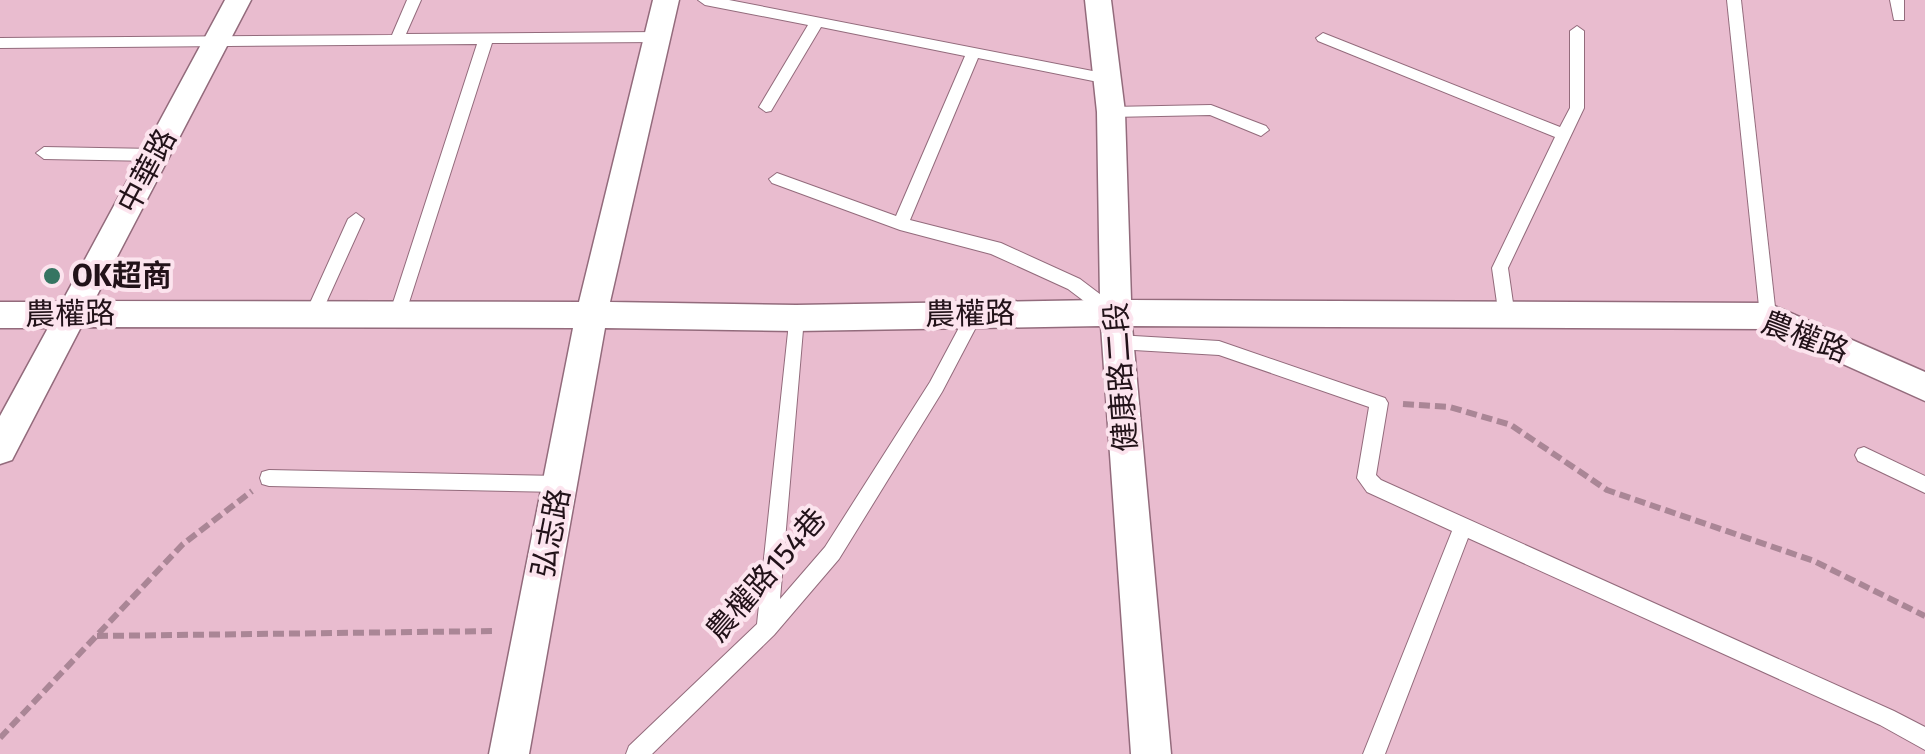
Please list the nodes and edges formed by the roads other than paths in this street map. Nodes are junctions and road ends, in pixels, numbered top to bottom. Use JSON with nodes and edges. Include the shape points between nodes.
{"nodes":[{"id":1,"x":238,"y":0,"type":"edge"},
{"id":2,"x":414,"y":0,"type":"edge"},
{"id":3,"x":666,"y":0,"type":"edge"},
{"id":4,"x":705,"y":0,"type":"edge"},
{"id":5,"x":1098,"y":0,"type":"edge"},
{"id":6,"x":1734,"y":0,"type":"edge"},
{"id":7,"x":1897,"y":0,"type":"edge"},
{"id":8,"x":1899,"y":18,"type":"dead end"},
{"id":9,"x":816,"y":22,"type":"junction"},
{"id":10,"x":1576,"y":31,"type":"dead end"},
{"id":11,"x":659,"y":36,"type":"junction"},
{"id":12,"x":1323,"y":38,"type":"dead end"},
{"id":13,"x":486,"y":39,"type":"junction"},
{"id":14,"x":217,"y":40,"type":"junction"},
{"id":15,"x":397,"y":40,"type":"junction"},
{"id":16,"x":0,"y":42,"type":"edge"},
{"id":17,"x":974,"y":54,"type":"junction"},
{"id":18,"x":1108,"y":78,"type":"junction"},
{"id":19,"x":766,"y":107,"type":"dead end"},
{"id":20,"x":1111,"y":112,"type":"junction"},
{"id":21,"x":1261,"y":130,"type":"dead end"},
{"id":22,"x":1565,"y":135,"type":"junction"},
{"id":23,"x":44,"y":154,"type":"dead end"},
{"id":24,"x":155,"y":155,"type":"junction"},
{"id":25,"x":777,"y":179,"type":"dead end"},
{"id":26,"x":356,"y":219,"type":"dead end"},
{"id":27,"x":900,"y":224,"type":"junction"},
{"id":28,"x":314,"y":312,"type":"junction"},
{"id":29,"x":398,"y":312,"type":"junction"},
{"id":30,"x":976,"y":312,"type":"junction"},
{"id":31,"x":592,"y":313,"type":"junction"},
{"id":32,"x":71,"y":314,"type":"junction"},
{"id":33,"x":0,"y":315,"type":"edge"},
{"id":34,"x":1768,"y":316,"type":"junction"},
{"id":35,"x":1507,"y":317,"type":"junction"},
{"id":36,"x":796,"y":318,"type":"junction"},
{"id":37,"x":1116,"y":328,"type":"junction"},
{"id":38,"x":1925,"y":387,"type":"edge"},
{"id":39,"x":0,"y":449,"type":"edge"},
{"id":40,"x":1864,"y":455,"type":"dead end"},
{"id":41,"x":269,"y":478,"type":"road end"},
{"id":42,"x":560,"y":484,"type":"junction"},
{"id":43,"x":1925,"y":486,"type":"edge"},
{"id":44,"x":1464,"y":527,"type":"junction"},
{"id":45,"x":766,"y":628,"type":"junction"},
{"id":46,"x":1925,"y":740,"type":"edge"},
{"id":47,"x":509,"y":754,"type":"edge"},
{"id":48,"x":637,"y":754,"type":"edge"},
{"id":49,"x":1151,"y":754,"type":"edge"},
{"id":50,"x":1374,"y":754,"type":"edge"}],
"edges":[{"from":1,"to":14,"type":"street","name":"中華路"},
{"from":2,"to":15,"type":"lane"},
{"from":3,"to":11,"type":"street","name":"弘志路"},
{"from":4,"to":9,"type":"lane"},
{"from":5,"to":18,"type":"street","name":"健康路二段"},
{"from":6,"to":34,"type":"lane"},
{"from":7,"to":8,"type":"lane"},
{"from":9,"to":17,"type":"lane"},
{"from":9,"to":19,"type":"lane"},
{"from":10,"to":22,"type":"lane","via":[[1577,108]]},
{"from":11,"to":13,"type":"lane"},
{"from":11,"to":31,"type":"street","name":"弘志路"},
{"from":12,"to":22,"type":"lane"},
{"from":13,"to":15,"type":"lane"},
{"from":13,"to":29,"type":"lane"},
{"from":14,"to":15,"type":"lane"},
{"from":14,"to":16,"type":"lane"},
{"from":14,"to":24,"type":"street","name":"中華路"},
{"from":17,"to":18,"type":"lane"},
{"from":17,"to":27,"type":"lane"},
{"from":18,"to":20,"type":"street","name":"健康路二段"},
{"from":20,"to":21,"type":"lane","via":[[1211,110]]},
{"from":20,"to":37,"type":"street","name":"健康路二段"},
{"from":22,"to":35,"type":"lane","via":[[1500,268]]},
{"from":23,"to":24,"type":"lane"},
{"from":24,"to":32,"type":"street","name":"中華路"},
{"from":25,"to":27,"type":"lane"},
{"from":26,"to":28,"type":"lane"},
{"from":27,"to":37,"type":"lane","via":[[995,248],[1074,284]]},
{"from":28,"to":29,"type":"street","name":"農權路"},
{"from":28,"to":32,"type":"street","name":"農權路"},
{"from":29,"to":31,"type":"street","name":"農權路"},
{"from":30,"to":36,"type":"street","name":"農權路"},
{"from":30,"to":37,"type":"street","name":"農權路"},
{"from":30,"to":45,"type":"lane","name":"農權路154巷","via":[[832,552]]},
{"from":31,"to":36,"type":"street","name":"農權路"},
{"from":31,"to":42,"type":"street","name":"弘志路"},
{"from":32,"to":33,"type":"street","name":"農權路"},
{"from":32,"to":39,"type":"street","name":"中華路"},
{"from":34,"to":35,"type":"street","name":"農權路"},
{"from":34,"to":38,"type":"street","name":"農權路"},
{"from":35,"to":37,"type":"street","name":"農權路"},
{"from":36,"to":45,"type":"lane"},
{"from":37,"to":44,"type":"lane","via":[[1218,348],[1379,403],[1366,478]]},
{"from":37,"to":49,"type":"street","name":"健康路二段"},
{"from":40,"to":43,"type":"lane"},
{"from":41,"to":42,"type":"lane"},
{"from":42,"to":47,"type":"street","name":"弘志路"},
{"from":44,"to":46,"type":"lane"},
{"from":44,"to":50,"type":"lane"},
{"from":45,"to":48,"type":"lane","name":"農權路154巷"}]}
